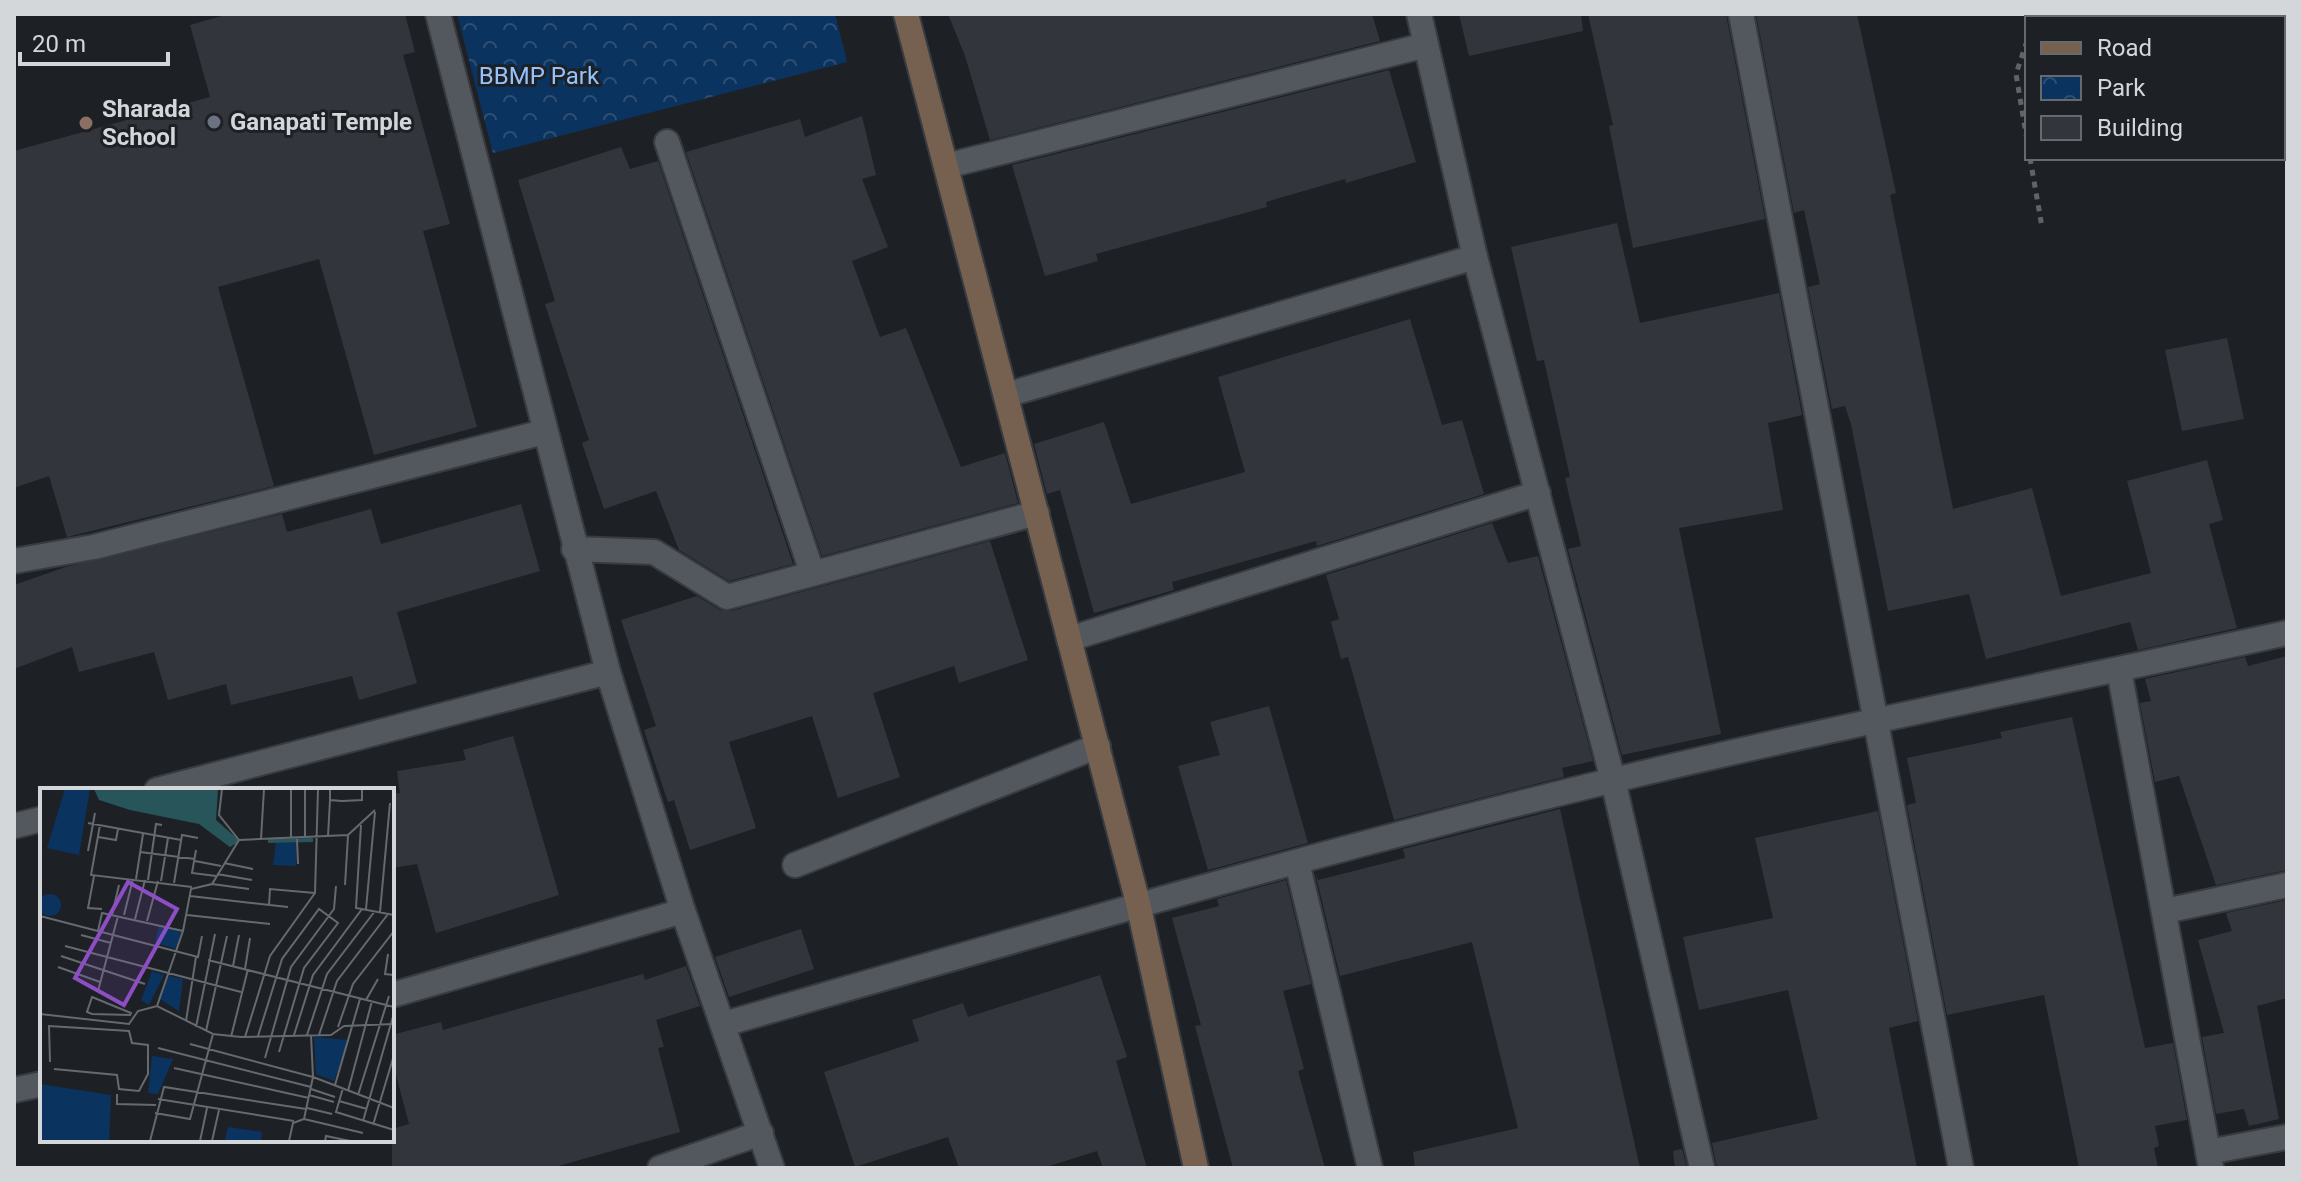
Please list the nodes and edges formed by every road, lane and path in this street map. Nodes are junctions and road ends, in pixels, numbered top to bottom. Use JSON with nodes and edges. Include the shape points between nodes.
{"nodes":[{"id":1,"x":438,"y":14,"type":"edge"},
{"id":2,"x":906,"y":14,"type":"edge"},
{"id":3,"x":1419,"y":14,"type":"edge"},
{"id":4,"x":1741,"y":14,"type":"edge"},
{"id":5,"x":1426,"y":45,"type":"junction"},
{"id":6,"x":2025,"y":47,"type":"edge"},
{"id":7,"x":2025,"y":128,"type":"edge"},
{"id":8,"x":667,"y":142,"type":"dead end"},
{"id":9,"x":2030,"y":160,"type":"edge"},
{"id":10,"x":946,"y":166,"type":"junction"},
{"id":11,"x":2042,"y":227,"type":"dead end"},
{"id":12,"x":1475,"y":257,"type":"junction"},
{"id":13,"x":1006,"y":395,"type":"junction"},
{"id":14,"x":544,"y":432,"type":"junction"},
{"id":15,"x":1538,"y":493,"type":"junction"},
{"id":16,"x":1037,"y":513,"type":"junction"},
{"id":17,"x":574,"y":549,"type":"junction"},
{"id":18,"x":14,"y":561,"type":"edge"},
{"id":19,"x":812,"y":572,"type":"junction"},
{"id":20,"x":2287,"y":633,"type":"edge"},
{"id":21,"x":1069,"y":639,"type":"junction"},
{"id":22,"x":2119,"y":670,"type":"junction"},
{"id":23,"x":608,"y":672,"type":"junction"},
{"id":24,"x":1878,"y":720,"type":"junction"},
{"id":25,"x":1098,"y":746,"type":"junction"},
{"id":26,"x":1613,"y":780,"type":"junction"},
{"id":27,"x":165,"y":788,"type":"edge"},
{"id":28,"x":40,"y":820,"type":"edge"},
{"id":29,"x":14,"y":826,"type":"edge"},
{"id":30,"x":1297,"y":862,"type":"junction"},
{"id":31,"x":795,"y":865,"type":"dead end"},
{"id":32,"x":2287,"y":885,"type":"edge"},
{"id":33,"x":1138,"y":903,"type":"junction"},
{"id":34,"x":683,"y":911,"type":"junction"},
{"id":35,"x":2165,"y":911,"type":"junction"},
{"id":36,"x":394,"y":994,"type":"edge"},
{"id":37,"x":724,"y":1024,"type":"junction"},
{"id":38,"x":40,"y":1084,"type":"edge"},
{"id":39,"x":14,"y":1090,"type":"edge"},
{"id":40,"x":761,"y":1133,"type":"junction"},
{"id":41,"x":2287,"y":1137,"type":"edge"},
{"id":42,"x":2210,"y":1160,"type":"edge"},
{"id":43,"x":660,"y":1168,"type":"edge"},
{"id":44,"x":772,"y":1168,"type":"edge"},
{"id":45,"x":1196,"y":1168,"type":"edge"},
{"id":46,"x":1370,"y":1168,"type":"edge"},
{"id":47,"x":1702,"y":1168,"type":"edge"},
{"id":48,"x":1961,"y":1168,"type":"edge"}],
"edges":[{"from":1,"to":14,"type":"street"},
{"from":2,"to":10,"type":"street"},
{"from":3,"to":5,"type":"street"},
{"from":4,"to":24,"type":"street"},
{"from":5,"to":10,"type":"street"},
{"from":5,"to":12,"type":"street"},
{"from":6,"to":7,"type":"path","via":[[2016,74]]},
{"from":8,"to":19,"type":"street"},
{"from":9,"to":11,"type":"path"},
{"from":10,"to":13,"type":"street"},
{"from":12,"to":13,"type":"street"},
{"from":12,"to":15,"type":"street"},
{"from":13,"to":16,"type":"street"},
{"from":14,"to":17,"type":"street"},
{"from":14,"to":18,"type":"street","via":[[94,547]]},
{"from":15,"to":21,"type":"street"},
{"from":15,"to":26,"type":"street"},
{"from":16,"to":19,"type":"street"},
{"from":16,"to":21,"type":"street"},
{"from":17,"to":19,"type":"street","via":[[654,552],[727,597]]},
{"from":17,"to":23,"type":"street"},
{"from":20,"to":22,"type":"street"},
{"from":21,"to":25,"type":"street"},
{"from":22,"to":24,"type":"street"},
{"from":22,"to":35,"type":"street"},
{"from":23,"to":27,"type":"street"},
{"from":23,"to":34,"type":"street"},
{"from":24,"to":26,"type":"street"},
{"from":24,"to":48,"type":"street"},
{"from":25,"to":31,"type":"street"},
{"from":25,"to":33,"type":"street"},
{"from":26,"to":30,"type":"street"},
{"from":26,"to":47,"type":"street"},
{"from":28,"to":29,"type":"street"},
{"from":30,"to":33,"type":"street"},
{"from":30,"to":46,"type":"street"},
{"from":32,"to":35,"type":"street"},
{"from":33,"to":37,"type":"street"},
{"from":33,"to":45,"type":"street"},
{"from":34,"to":36,"type":"street"},
{"from":34,"to":37,"type":"street"},
{"from":35,"to":42,"type":"street"},
{"from":37,"to":40,"type":"street"},
{"from":38,"to":39,"type":"street"},
{"from":40,"to":43,"type":"street"},
{"from":40,"to":44,"type":"street"},
{"from":41,"to":42,"type":"street"}]}
